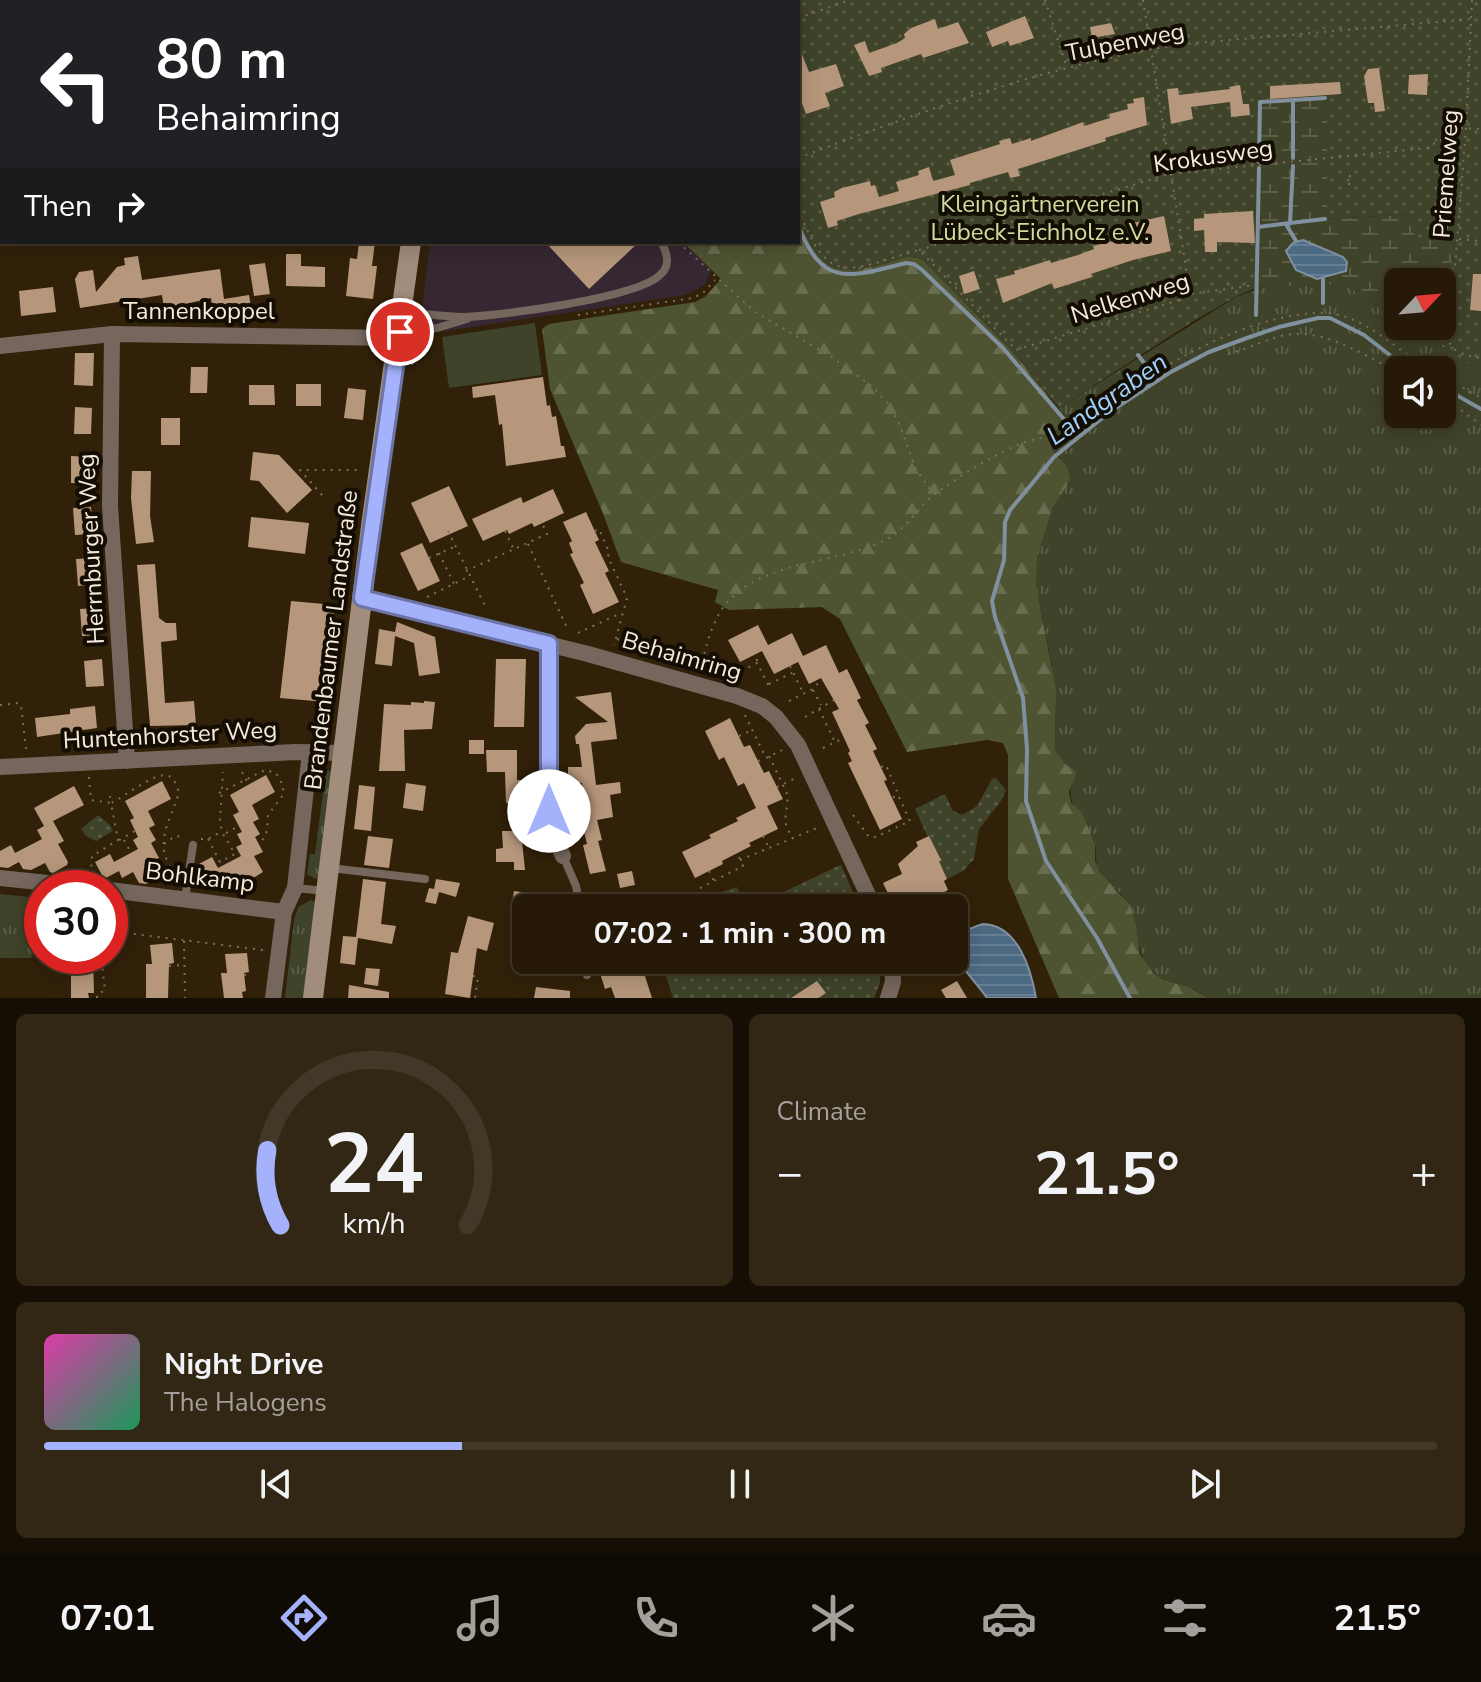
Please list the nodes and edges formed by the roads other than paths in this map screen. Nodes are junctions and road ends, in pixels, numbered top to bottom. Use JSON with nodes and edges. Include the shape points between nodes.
{"nodes":[{"id":1,"x":411,"y":244,"type":"edge"},
{"id":2,"x":662,"y":244,"type":"edge"},
{"id":3,"x":476,"y":316,"type":"junction"},
{"id":4,"x":401,"y":326,"type":"junction"},
{"id":5,"x":112,"y":334,"type":"junction"},
{"id":6,"x":0,"y":346,"type":"edge"},
{"id":7,"x":362,"y":598,"type":"junction"},
{"id":8,"x":549,"y":644,"type":"junction"},
{"id":9,"x":310,"y":752,"type":"junction"},
{"id":10,"x":343,"y":753,"type":"junction"},
{"id":11,"x":127,"y":761,"type":"junction"},
{"id":12,"x":0,"y":767,"type":"edge"},
{"id":13,"x":193,"y":845,"type":"dead end"},
{"id":14,"x":563,"y":856,"type":"joint"},
{"id":15,"x":329,"y":868,"type":"junction"},
{"id":16,"x":0,"y":878,"type":"edge"},
{"id":17,"x":425,"y":879,"type":"dead end"},
{"id":18,"x":24,"y":881,"type":"edge"},
{"id":19,"x":295,"y":888,"type":"junction"},
{"id":20,"x":326,"y":891,"type":"junction"},
{"id":21,"x":128,"y":892,"type":"edge"},
{"id":22,"x":577,"y":894,"type":"edge"},
{"id":23,"x":868,"y":894,"type":"edge"},
{"id":24,"x":185,"y":899,"type":"junction"},
{"id":25,"x":284,"y":912,"type":"junction"},
{"id":26,"x":893,"y":974,"type":"edge"},
{"id":27,"x":273,"y":998,"type":"edge"},
{"id":28,"x":313,"y":998,"type":"edge"},
{"id":29,"x":888,"y":998,"type":"edge"}],
"edges":[{"from":1,"to":4,"type":"main road","name":"Brandenbaumer Landstraße"},
{"from":2,"to":3,"type":"lane","via":[[667,264],[645,285],[603,298]]},
{"from":3,"to":4,"type":"lane"},
{"from":3,"to":4,"type":"lane","via":[[437,328]]},
{"from":4,"to":5,"type":"street","name":"Tannenkoppel"},
{"from":4,"to":7,"type":"main road","name":"Brandenbaumer Landstraße"},
{"from":5,"to":6,"type":"street","name":"Tannenkoppel"},
{"from":5,"to":11,"type":"street","name":"Herrnburger Weg","via":[[110,506]]},
{"from":7,"to":8,"type":"street","name":"Behaimring"},
{"from":7,"to":10,"type":"main road","name":"Brandenbaumer Landstraße"},
{"from":8,"to":14,"type":"street","via":[[549,811]]},
{"from":8,"to":23,"type":"street","name":"Behaimring","via":[[762,706],[787,728],[802,752]]},
{"from":9,"to":10,"type":"street","name":"Huntenhorster Weg"},
{"from":9,"to":11,"type":"street","name":"Huntenhorster Weg"},
{"from":9,"to":19,"type":"street","name":"Brandenbaumer Landstraße"},
{"from":10,"to":15,"type":"main road","name":"Brandenbaumer Landstraße"},
{"from":11,"to":12,"type":"street","name":"Huntenhorster Weg"},
{"from":13,"to":24,"type":"lane"},
{"from":14,"to":22,"type":"lane"},
{"from":15,"to":17,"type":"lane"},
{"from":15,"to":20,"type":"main road","name":"Brandenbaumer Landstraße"},
{"from":16,"to":18,"type":"street"},
{"from":19,"to":20,"type":"lane"},
{"from":19,"to":25,"type":"street","name":"Brandenbaumer Landstraße"},
{"from":20,"to":28,"type":"main road","name":"Brandenbaumer Landstraße"},
{"from":21,"to":24,"type":"street","name":"Bohlkamp"},
{"from":24,"to":25,"type":"street","name":"Bohlkamp"},
{"from":25,"to":27,"type":"street","name":"Brandenbaumer Landstraße"},
{"from":26,"to":29,"type":"street"}]}
